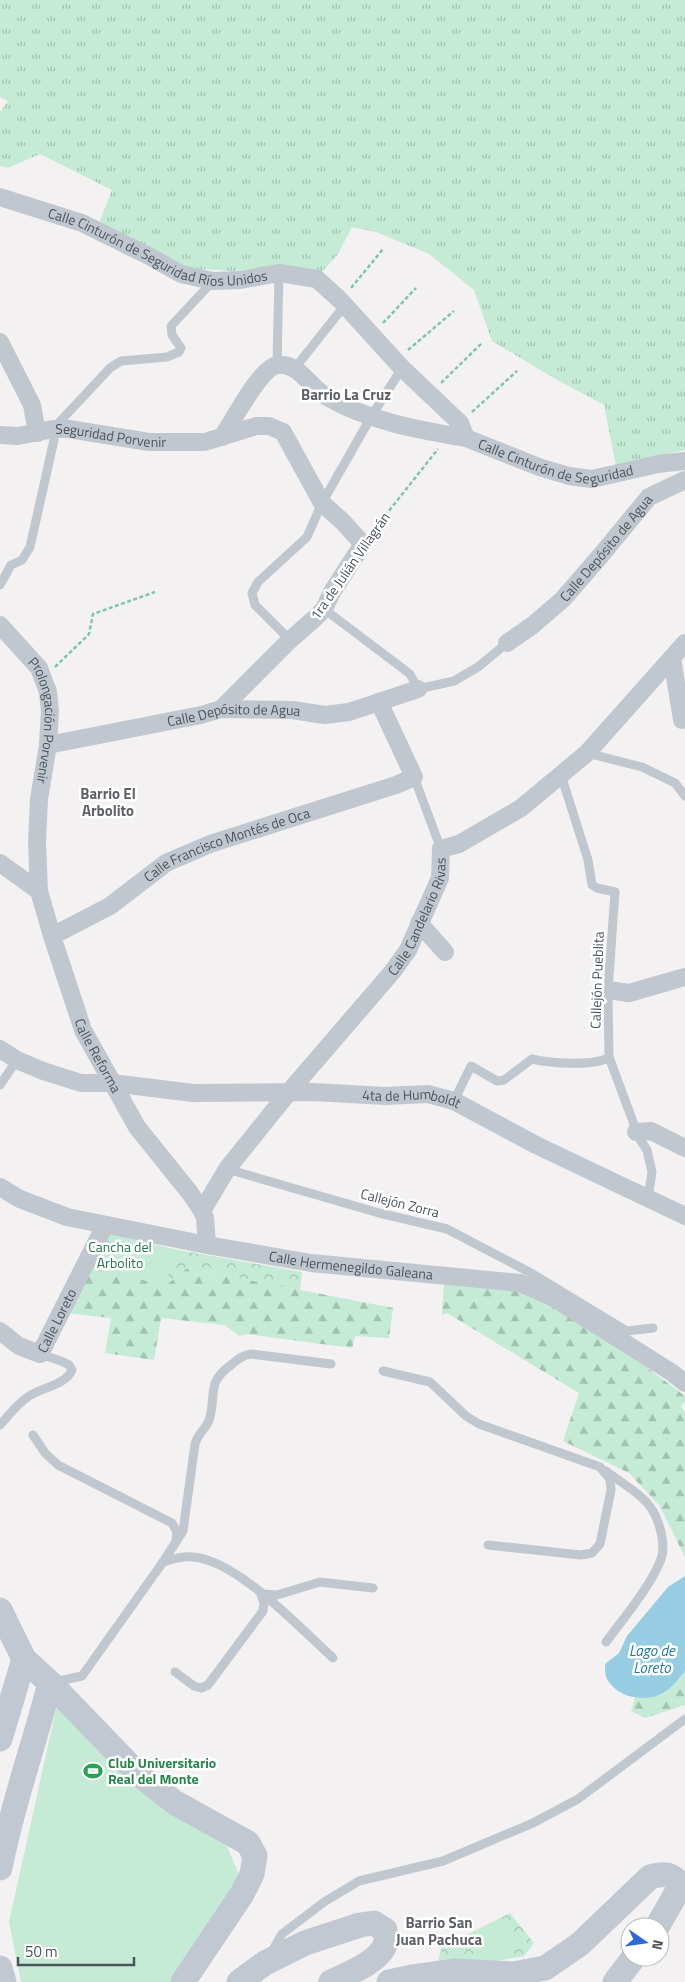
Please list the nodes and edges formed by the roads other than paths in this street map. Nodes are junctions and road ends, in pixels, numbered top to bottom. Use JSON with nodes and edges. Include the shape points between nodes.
{"nodes":[{"id":1,"x":0,"y":197,"type":"edge"},
{"id":2,"x":279,"y":273,"type":"junction"},
{"id":3,"x":317,"y":279,"type":"joint"},
{"id":4,"x":213,"y":281,"type":"junction"},
{"id":5,"x":343,"y":303,"type":"junction"},
{"id":6,"x":0,"y":342,"type":"edge"},
{"id":7,"x":398,"y":364,"type":"junction"},
{"id":8,"x":277,"y":365,"type":"junction"},
{"id":9,"x":295,"y":368,"type":"junction"},
{"id":10,"x":371,"y":417,"type":"junction"},
{"id":11,"x":45,"y":431,"type":"junction"},
{"id":12,"x":458,"y":432,"type":"junction"},
{"id":13,"x":0,"y":435,"type":"edge"},
{"id":14,"x":222,"y":437,"type":"junction"},
{"id":15,"x":685,"y":462,"type":"edge"},
{"id":16,"x":685,"y":480,"type":"edge"},
{"id":17,"x":322,"y":503,"type":"junction"},
{"id":18,"x":363,"y":544,"type":"joint"},
{"id":19,"x":0,"y":584,"type":"edge"},
{"id":20,"x":324,"y":609,"type":"junction"},
{"id":21,"x":0,"y":625,"type":"edge"},
{"id":22,"x":290,"y":640,"type":"junction"},
{"id":23,"x":508,"y":643,"type":"joint"},
{"id":24,"x":685,"y":643,"type":"edge"},
{"id":25,"x":672,"y":658,"type":"junction"},
{"id":26,"x":418,"y":689,"type":"junction"},
{"id":27,"x":380,"y":702,"type":"junction"},
{"id":28,"x":220,"y":709,"type":"junction"},
{"id":29,"x":682,"y":720,"type":"dead end"},
{"id":30,"x":48,"y":744,"type":"junction"},
{"id":31,"x":587,"y":753,"type":"junction"},
{"id":32,"x":561,"y":775,"type":"junction"},
{"id":33,"x":414,"y":777,"type":"junction"},
{"id":34,"x":685,"y":796,"type":"edge"},
{"id":35,"x":441,"y":849,"type":"junction"},
{"id":36,"x":0,"y":863,"type":"edge"},
{"id":37,"x":39,"y":891,"type":"junction"},
{"id":38,"x":419,"y":923,"type":"junction"},
{"id":39,"x":52,"y":936,"type":"junction"},
{"id":40,"x":445,"y":952,"type":"dead end"},
{"id":41,"x":685,"y":977,"type":"edge"},
{"id":42,"x":608,"y":990,"type":"junction"},
{"id":43,"x":0,"y":1049,"type":"edge"},
{"id":44,"x":609,"y":1057,"type":"junction"},
{"id":45,"x":17,"y":1060,"type":"junction"},
{"id":46,"x":112,"y":1083,"type":"junction"},
{"id":47,"x":0,"y":1085,"type":"edge"},
{"id":48,"x":288,"y":1093,"type":"junction"},
{"id":49,"x":454,"y":1100,"type":"junction"},
{"id":50,"x":636,"y":1132,"type":"junction"},
{"id":51,"x":685,"y":1148,"type":"edge"},
{"id":52,"x":227,"y":1169,"type":"junction"},
{"id":53,"x":0,"y":1187,"type":"edge"},
{"id":54,"x":648,"y":1198,"type":"junction"},
{"id":55,"x":202,"y":1211,"type":"junction"},
{"id":56,"x":685,"y":1216,"type":"edge"},
{"id":57,"x":105,"y":1225,"type":"junction"},
{"id":58,"x":207,"y":1245,"type":"junction"},
{"id":59,"x":554,"y":1292,"type":"junction"},
{"id":60,"x":652,"y":1328,"type":"dead end"},
{"id":61,"x":0,"y":1331,"type":"edge"},
{"id":62,"x":40,"y":1354,"type":"junction"},
{"id":63,"x":331,"y":1364,"type":"dead end"},
{"id":64,"x":382,"y":1371,"type":"dead end"},
{"id":65,"x":685,"y":1383,"type":"edge"},
{"id":66,"x":0,"y":1424,"type":"edge"},
{"id":67,"x":33,"y":1435,"type":"dead end"},
{"id":68,"x":600,"y":1467,"type":"junction"},
{"id":69,"x":175,"y":1544,"type":"junction"},
{"id":70,"x":488,"y":1545,"type":"dead end"},
{"id":71,"x":163,"y":1562,"type":"junction"},
{"id":72,"x":373,"y":1588,"type":"dead end"},
{"id":73,"x":261,"y":1594,"type":"junction"},
{"id":74,"x":0,"y":1610,"type":"edge"},
{"id":75,"x":606,"y":1642,"type":"dead end"},
{"id":76,"x":333,"y":1658,"type":"dead end"},
{"id":77,"x":24,"y":1659,"type":"junction"},
{"id":78,"x":175,"y":1672,"type":"dead end"},
{"id":79,"x":50,"y":1683,"type":"junction"},
{"id":80,"x":685,"y":1719,"type":"edge"},
{"id":81,"x":0,"y":1739,"type":"edge"},
{"id":82,"x":0,"y":1868,"type":"edge"},
{"id":83,"x":683,"y":1882,"type":"edge"},
{"id":84,"x":626,"y":1917,"type":"edge"},
{"id":85,"x":657,"y":1917,"type":"edge"},
{"id":86,"x":662,"y":1917,"type":"edge"},
{"id":87,"x":620,"y":1920,"type":"edge"},
{"id":88,"x":594,"y":1931,"type":"junction"},
{"id":89,"x":265,"y":1963,"type":"junction"},
{"id":90,"x":626,"y":1967,"type":"edge"},
{"id":91,"x":0,"y":1968,"type":"edge"},
{"id":92,"x":453,"y":1977,"type":"edge"},
{"id":93,"x":4,"y":1982,"type":"edge"},
{"id":94,"x":182,"y":1982,"type":"edge"},
{"id":95,"x":240,"y":1982,"type":"edge"},
{"id":96,"x":331,"y":1982,"type":"edge"},
{"id":97,"x":389,"y":1982,"type":"edge"},
{"id":98,"x":615,"y":1982,"type":"edge"}],
"edges":[{"from":1,"to":4,"type":"street","name":"Calle Cinturón de Seguridad Ríos Unidos","via":[[82,223],[181,274]]},
{"from":2,"to":3,"type":"street","name":"Calle Cinturón de Seguridad Ríos Unidos"},
{"from":2,"to":4,"type":"street","name":"Calle Cinturón de Seguridad Ríos Unidos"},
{"from":2,"to":8,"type":"lane"},
{"from":3,"to":5,"type":"street","name":"Calle Cinturón de Seguridad"},
{"from":4,"to":11,"type":"lane","via":[[171,326],[172,335],[181,348],[179,352],[167,357],[121,361]]},
{"from":5,"to":7,"type":"street","name":"Calle Cinturón de Seguridad"},
{"from":5,"to":9,"type":"lane"},
{"from":6,"to":11,"type":"street"},
{"from":7,"to":10,"type":"lane"},
{"from":7,"to":12,"type":"street","name":"Calle Cinturón de Seguridad","via":[[429,394]]},
{"from":8,"to":9,"type":"street"},
{"from":8,"to":14,"type":"street","via":[[266,370],[253,386]]},
{"from":9,"to":10,"type":"street","via":[[325,396]]},
{"from":10,"to":12,"type":"street"},
{"from":10,"to":17,"type":"lane"},
{"from":11,"to":13,"type":"street","name":"Seguridad Porvenir","via":[[18,436]]},
{"from":11,"to":14,"type":"street","name":"Seguridad Porvenir","via":[[69,429],[149,442],[206,442]]},
{"from":11,"to":19,"type":"lane","via":[[54,440],[30,547],[22,560],[11,565]]},
{"from":12,"to":15,"type":"street","name":"Calle Cinturón de Seguridad","via":[[539,467],[569,476],[592,479],[658,464]]},
{"from":14,"to":17,"type":"street","name":"Seguridad Porvenir","via":[[256,426],[270,426],[282,432]]},
{"from":16,"to":23,"type":"street","name":"Calle Depósito de Agua","via":[[649,497],[563,599]]},
{"from":17,"to":18,"type":"street","name":"Seguridad Porvenir"},
{"from":17,"to":22,"type":"lane","via":[[307,537],[258,582],[252,593],[255,605]]},
{"from":18,"to":20,"type":"street","name":"1ra de Julián Villagrán"},
{"from":20,"to":22,"type":"street","name":"1ra de Julián Villagrán"},
{"from":20,"to":26,"type":"lane","via":[[410,674]]},
{"from":21,"to":30,"type":"street","name":"Prolongación Porvenir","via":[[39,668],[44,679],[50,712]]},
{"from":22,"to":28,"type":"street","name":"1ra de Julián Villagrán"},
{"from":23,"to":26,"type":"lane","via":[[454,681]]},
{"from":24,"to":25,"type":"street","name":"Calle Candelario Rivas"},
{"from":25,"to":29,"type":"street"},
{"from":25,"to":31,"type":"street","name":"Calle Candelario Rivas"},
{"from":26,"to":27,"type":"street","name":"Calle Depósito de Agua"},
{"from":27,"to":28,"type":"street","name":"Calle Depósito de Agua","via":[[349,712],[325,715],[292,710]]},
{"from":27,"to":33,"type":"street"},
{"from":28,"to":30,"type":"street","name":"Calle Depósito de Agua"},
{"from":30,"to":37,"type":"street","name":"Prolongación Porvenir","via":[[39,799]]},
{"from":31,"to":32,"type":"street","name":"Calle Candelario Rivas"},
{"from":31,"to":34,"type":"lane","via":[[642,767],[675,783]]},
{"from":32,"to":35,"type":"street","name":"Calle Candelario Rivas","via":[[522,808],[459,844]]},
{"from":32,"to":42,"type":"lane","name":"Callejón Pueblita","via":[[588,860],[592,885],[615,892]]},
{"from":33,"to":35,"type":"lane"},
{"from":33,"to":39,"type":"street","name":"Calle Francisco Montés de Oca","via":[[210,844],[166,863],[110,906]]},
{"from":35,"to":38,"type":"street","name":"Calle Candelario Rivas","via":[[440,878]]},
{"from":36,"to":37,"type":"street"},
{"from":37,"to":39,"type":"street","name":"Calle Reforma"},
{"from":38,"to":40,"type":"street"},
{"from":38,"to":48,"type":"street","name":"Calle Candelario Rivas","via":[[408,950],[394,971]]},
{"from":39,"to":46,"type":"street","name":"Calle Reforma","via":[[83,1030]]},
{"from":41,"to":42,"type":"street","via":[[629,993]]},
{"from":42,"to":44,"type":"lane","name":"Callejón Pueblita"},
{"from":43,"to":45,"type":"street","name":"4ta de Humboldt"},
{"from":44,"to":49,"type":"lane","via":[[584,1063],[532,1059],[504,1080],[497,1081],[471,1066]]},
{"from":44,"to":50,"type":"lane","name":"Callejón Pueblita"},
{"from":45,"to":46,"type":"street","name":"4ta de Humboldt","via":[[81,1083]]},
{"from":45,"to":47,"type":"lane"},
{"from":46,"to":48,"type":"street","name":"4ta de Humboldt","via":[[193,1093]]},
{"from":46,"to":55,"type":"street","name":"Calle Reforma","via":[[138,1127]]},
{"from":48,"to":49,"type":"street","name":"4ta de Humboldt","via":[[428,1094]]},
{"from":48,"to":52,"type":"street","name":"Calle Candelario Rivas"},
{"from":49,"to":54,"type":"street","name":"4ta de Humboldt","via":[[536,1146]]},
{"from":50,"to":51,"type":"street","via":[[651,1131]]},
{"from":50,"to":54,"type":"lane","name":"Callejón Pueblita","via":[[647,1150],[652,1172]]},
{"from":52,"to":55,"type":"street","name":"Calle Candelario Rivas"},
{"from":52,"to":59,"type":"lane","name":"Callejón Zorra","via":[[378,1213],[447,1229],[531,1272]]},
{"from":53,"to":57,"type":"street","name":"Calle Hermenegildo Galeana","via":[[20,1199],[67,1217]]},
{"from":54,"to":56,"type":"street","name":"4ta de Humboldt"},
{"from":55,"to":58,"type":"street","name":"Calle Reforma"},
{"from":57,"to":58,"type":"street","name":"Calle Hermenegildo Galeana"},
{"from":57,"to":62,"type":"street","name":"Calle Loreto"},
{"from":58,"to":59,"type":"street","name":"Calle Hermenegildo Galeana","via":[[311,1263],[520,1283]]},
{"from":59,"to":60,"type":"lane","name":"Callejón Zorra","via":[[627,1331]]},
{"from":59,"to":65,"type":"street","name":"Calle Hermenegildo Galeana"},
{"from":61,"to":62,"type":"street","via":[[19,1346]]},
{"from":62,"to":66,"type":"lane","name":"Calle Loreto","via":[[69,1365],[72,1370],[70,1376],[27,1397]]},
{"from":63,"to":69,"type":"lane","via":[[252,1354],[243,1355],[220,1372],[215,1380],[208,1425],[195,1444],[186,1515],[183,1530]]},
{"from":64,"to":68,"type":"lane","via":[[430,1382],[479,1424]]},
{"from":67,"to":69,"type":"lane","via":[[58,1465],[172,1523],[177,1532]]},
{"from":68,"to":70,"type":"lane","via":[[610,1479],[611,1490],[600,1544],[592,1553],[581,1555]]},
{"from":68,"to":75,"type":"lane","via":[[653,1510],[662,1534],[662,1558]]},
{"from":69,"to":71,"type":"lane"},
{"from":71,"to":73,"type":"lane","via":[[194,1557],[210,1562],[237,1575]]},
{"from":71,"to":79,"type":"lane","via":[[82,1676]]},
{"from":72,"to":73,"type":"lane","via":[[320,1582],[277,1595]]},
{"from":73,"to":76,"type":"lane"},
{"from":73,"to":78,"type":"lane","via":[[263,1611],[208,1685],[194,1686]]},
{"from":74,"to":77,"type":"main road"},
{"from":77,"to":79,"type":"main road"},
{"from":77,"to":81,"type":"main road"},
{"from":79,"to":82,"type":"main road","via":[[7,1832]]},
{"from":79,"to":94,"type":"main road","via":[[136,1772],[174,1802],[248,1842],[255,1856],[252,1874],[242,1894]]},
{"from":80,"to":89,"type":"lane","via":[[578,1799],[533,1823],[443,1861],[359,1881],[324,1902],[282,1934]]},
{"from":83,"to":86,"type":"main road"},
{"from":83,"to":88,"type":"main road","via":[[662,1873],[650,1877]]},
{"from":84,"to":85,"type":"main road","via":[[652,1906]]},
{"from":87,"to":88,"type":"main road"},
{"from":88,"to":92,"type":"main road","via":[[544,1968],[513,1974]]},
{"from":89,"to":95,"type":"main road"},
{"from":89,"to":96,"type":"main road","via":[[305,1943],[360,1925],[374,1923],[385,1930],[386,1942],[376,1957],[358,1970]]},
{"from":90,"to":98,"type":"main road"},
{"from":91,"to":93,"type":"main road"},
{"from":92,"to":97,"type":"main road","via":[[412,1977]]}]}
